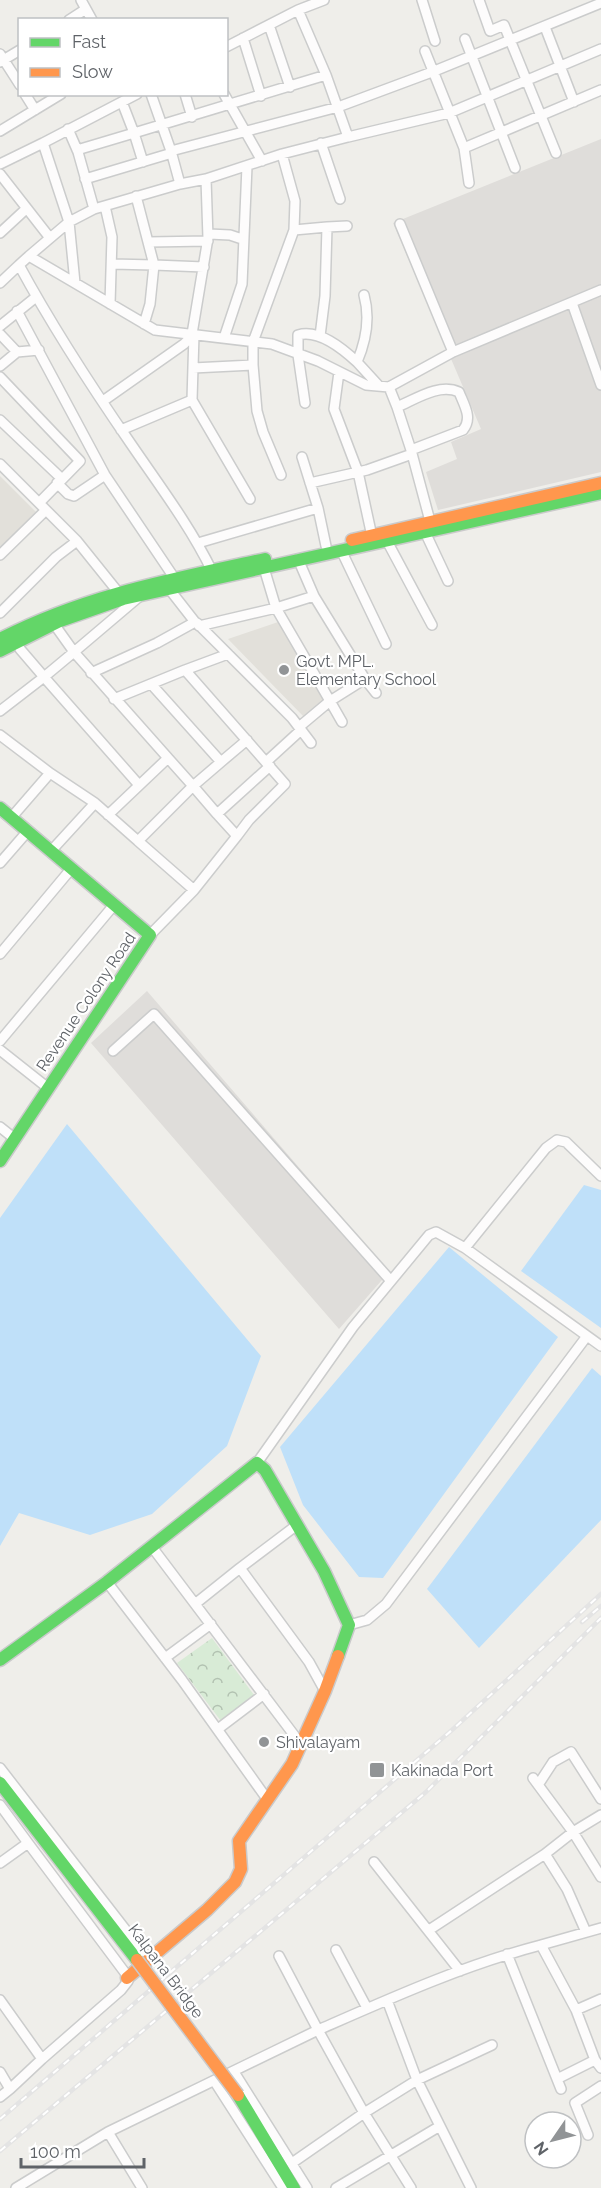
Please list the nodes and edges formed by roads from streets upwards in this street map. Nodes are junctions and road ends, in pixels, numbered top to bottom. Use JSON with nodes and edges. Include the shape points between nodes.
{"nodes":[{"id":1,"x":81,"y":0,"type":"edge"},
{"id":2,"x":324,"y":0,"type":"edge"},
{"id":3,"x":422,"y":0,"type":"edge"},
{"id":4,"x":479,"y":0,"type":"edge"},
{"id":5,"x":601,"y":3,"type":"edge"},
{"id":6,"x":86,"y":9,"type":"junction"},
{"id":7,"x":298,"y":10,"type":"junction"},
{"id":8,"x":72,"y":18,"type":"edge"},
{"id":9,"x":91,"y":18,"type":"edge"},
{"id":10,"x":269,"y":25,"type":"junction"},
{"id":11,"x":545,"y":27,"type":"junction"},
{"id":12,"x":243,"y":38,"type":"junction"},
{"id":13,"x":465,"y":39,"type":"dead end"},
{"id":14,"x":510,"y":40,"type":"junction"},
{"id":15,"x":435,"y":41,"type":"dead end"},
{"id":16,"x":228,"y":46,"type":"edge"},
{"id":17,"x":599,"y":50,"type":"edge"},
{"id":18,"x":18,"y":51,"type":"edge"},
{"id":19,"x":425,"y":51,"type":"dead end"},
{"id":20,"x":471,"y":56,"type":"junction"},
{"id":21,"x":1,"y":59,"type":"edge"},
{"id":22,"x":601,"y":62,"type":"edge"},
{"id":23,"x":560,"y":66,"type":"junction"},
{"id":24,"x":432,"y":72,"type":"junction"},
{"id":25,"x":326,"y":75,"type":"junction"},
{"id":26,"x":526,"y":81,"type":"junction"},
{"id":27,"x":18,"y":82,"type":"edge"},
{"id":28,"x":291,"y":87,"type":"junction"},
{"id":29,"x":601,"y":90,"type":"edge"},
{"id":30,"x":26,"y":96,"type":"edge"},
{"id":31,"x":58,"y":96,"type":"edge"},
{"id":32,"x":133,"y":96,"type":"edge"},
{"id":33,"x":152,"y":96,"type":"edge"},
{"id":34,"x":186,"y":96,"type":"edge"},
{"id":35,"x":225,"y":96,"type":"edge"},
{"id":36,"x":261,"y":96,"type":"junction"},
{"id":37,"x":487,"y":98,"type":"junction"},
{"id":38,"x":122,"y":102,"type":"junction"},
{"id":39,"x":574,"y":102,"type":"junction"},
{"id":40,"x":230,"y":106,"type":"junction"},
{"id":41,"x":338,"y":107,"type":"junction"},
{"id":42,"x":35,"y":110,"type":"junction"},
{"id":43,"x":449,"y":113,"type":"junction"},
{"id":44,"x":192,"y":117,"type":"junction"},
{"id":45,"x":541,"y":117,"type":"junction"},
{"id":46,"x":161,"y":126,"type":"junction"},
{"id":47,"x":68,"y":129,"type":"junction"},
{"id":48,"x":0,"y":131,"type":"edge"},
{"id":49,"x":245,"y":131,"type":"junction"},
{"id":50,"x":134,"y":133,"type":"junction"},
{"id":51,"x":501,"y":134,"type":"junction"},
{"id":52,"x":348,"y":137,"type":"junction"},
{"id":53,"x":43,"y":143,"type":"junction"},
{"id":54,"x":321,"y":143,"type":"junction"},
{"id":55,"x":464,"y":148,"type":"junction"},
{"id":56,"x":77,"y":150,"type":"junction"},
{"id":57,"x":171,"y":152,"type":"junction"},
{"id":58,"x":556,"y":153,"type":"dead end"},
{"id":59,"x":282,"y":154,"type":"junction"},
{"id":60,"x":262,"y":161,"type":"junction"},
{"id":61,"x":143,"y":162,"type":"junction"},
{"id":62,"x":0,"y":164,"type":"edge"},
{"id":63,"x":247,"y":166,"type":"junction"},
{"id":64,"x":515,"y":168,"type":"dead end"},
{"id":65,"x":0,"y":174,"type":"edge"},
{"id":66,"x":85,"y":179,"type":"junction"},
{"id":67,"x":206,"y":179,"type":"junction"},
{"id":68,"x":469,"y":183,"type":"dead end"},
{"id":69,"x":180,"y":184,"type":"junction"},
{"id":70,"x":8,"y":185,"type":"junction"},
{"id":71,"x":0,"y":192,"type":"edge"},
{"id":72,"x":136,"y":196,"type":"junction"},
{"id":73,"x":340,"y":199,"type":"dead end"},
{"id":74,"x":105,"y":206,"type":"junction"},
{"id":75,"x":26,"y":208,"type":"junction"},
{"id":76,"x":94,"y":209,"type":"junction"},
{"id":77,"x":69,"y":222,"type":"junction"},
{"id":78,"x":400,"y":224,"type":"dead end"},
{"id":79,"x":347,"y":226,"type":"dead end"},
{"id":80,"x":327,"y":227,"type":"junction"},
{"id":81,"x":294,"y":230,"type":"junction"},
{"id":82,"x":0,"y":233,"type":"edge"},
{"id":83,"x":50,"y":238,"type":"junction"},
{"id":84,"x":208,"y":238,"type":"junction"},
{"id":85,"x":242,"y":239,"type":"junction"},
{"id":86,"x":149,"y":242,"type":"junction"},
{"id":87,"x":29,"y":256,"type":"junction"},
{"id":88,"x":112,"y":264,"type":"junction"},
{"id":89,"x":19,"y":265,"type":"junction"},
{"id":90,"x":154,"y":265,"type":"junction"},
{"id":91,"x":204,"y":267,"type":"junction"},
{"id":92,"x":0,"y":283,"type":"edge"},
{"id":93,"x":75,"y":283,"type":"junction"},
{"id":94,"x":601,"y":290,"type":"edge"},
{"id":95,"x":364,"y":295,"type":"dead end"},
{"id":96,"x":36,"y":297,"type":"junction"},
{"id":97,"x":572,"y":303,"type":"junction"},
{"id":98,"x":110,"y":304,"type":"junction"},
{"id":99,"x":17,"y":311,"type":"junction"},
{"id":100,"x":144,"y":324,"type":"junction"},
{"id":101,"x":0,"y":326,"type":"edge"},
{"id":102,"x":0,"y":334,"type":"edge"},
{"id":103,"x":193,"y":334,"type":"junction"},
{"id":104,"x":320,"y":336,"type":"junction"},
{"id":105,"x":224,"y":338,"type":"junction"},
{"id":106,"x":253,"y":342,"type":"junction"},
{"id":107,"x":39,"y":350,"type":"junction"},
{"id":108,"x":17,"y":352,"type":"junction"},
{"id":109,"x":453,"y":352,"type":"junction"},
{"id":110,"x":298,"y":355,"type":"junction"},
{"id":111,"x":357,"y":362,"type":"junction"},
{"id":112,"x":253,"y":365,"type":"junction"},
{"id":113,"x":0,"y":366,"type":"edge"},
{"id":114,"x":194,"y":368,"type":"junction"},
{"id":115,"x":339,"y":372,"type":"junction"},
{"id":116,"x":0,"y":377,"type":"edge"},
{"id":117,"x":601,"y":385,"type":"edge"},
{"id":118,"x":384,"y":387,"type":"junction"},
{"id":119,"x":192,"y":400,"type":"junction"},
{"id":120,"x":103,"y":401,"type":"junction"},
{"id":121,"x":305,"y":403,"type":"dead end"},
{"id":122,"x":397,"y":407,"type":"junction"},
{"id":123,"x":0,"y":420,"type":"edge"},
{"id":124,"x":121,"y":430,"type":"junction"},
{"id":125,"x":93,"y":451,"type":"junction"},
{"id":126,"x":412,"y":452,"type":"junction"},
{"id":127,"x":302,"y":457,"type":"dead end"},
{"id":128,"x":80,"y":461,"type":"junction"},
{"id":129,"x":0,"y":464,"type":"edge"},
{"id":130,"x":357,"y":473,"type":"junction"},
{"id":131,"x":105,"y":475,"type":"junction"},
{"id":132,"x":281,"y":476,"type":"dead end"},
{"id":133,"x":59,"y":481,"type":"junction"},
{"id":134,"x":310,"y":483,"type":"junction"},
{"id":135,"x":601,"y":483,"type":"edge"},
{"id":136,"x":601,"y":493,"type":"edge"},
{"id":137,"x":250,"y":499,"type":"dead end"},
{"id":138,"x":43,"y":506,"type":"junction"},
{"id":139,"x":318,"y":508,"type":"junction"},
{"id":140,"x":427,"y":526,"type":"junction"},
{"id":141,"x":373,"y":539,"type":"junction"},
{"id":142,"x":77,"y":541,"type":"junction"},
{"id":143,"x":387,"y":541,"type":"junction"},
{"id":144,"x":198,"y":543,"type":"junction"},
{"id":145,"x":326,"y":546,"type":"junction"},
{"id":146,"x":341,"y":550,"type":"junction"},
{"id":147,"x":0,"y":555,"type":"edge"},
{"id":148,"x":298,"y":559,"type":"junction"},
{"id":149,"x":264,"y":568,"type":"junction"},
{"id":150,"x":212,"y":571,"type":"junction"},
{"id":151,"x":448,"y":581,"type":"dead end"},
{"id":152,"x":172,"y":585,"type":"junction"},
{"id":153,"x":120,"y":596,"type":"junction"},
{"id":154,"x":140,"y":596,"type":"junction"},
{"id":155,"x":314,"y":596,"type":"junction"},
{"id":156,"x":276,"y":608,"type":"junction"},
{"id":157,"x":0,"y":613,"type":"edge"},
{"id":158,"x":54,"y":624,"type":"junction"},
{"id":159,"x":197,"y":624,"type":"junction"},
{"id":160,"x":432,"y":625,"type":"dead end"},
{"id":161,"x":0,"y":639,"type":"edge"},
{"id":162,"x":17,"y":641,"type":"junction"},
{"id":163,"x":387,"y":644,"type":"dead end"},
{"id":164,"x":0,"y":651,"type":"edge"},
{"id":165,"x":74,"y":652,"type":"junction"},
{"id":166,"x":228,"y":654,"type":"junction"},
{"id":167,"x":185,"y":670,"type":"junction"},
{"id":168,"x":92,"y":673,"type":"junction"},
{"id":169,"x":44,"y":677,"type":"junction"},
{"id":170,"x":365,"y":679,"type":"junction"},
{"id":171,"x":152,"y":685,"type":"junction"},
{"id":172,"x":376,"y":693,"type":"dead end"},
{"id":173,"x":114,"y":699,"type":"junction"},
{"id":174,"x":330,"y":701,"type":"junction"},
{"id":175,"x":0,"y":711,"type":"edge"},
{"id":176,"x":342,"y":722,"type":"dead end"},
{"id":177,"x":300,"y":728,"type":"junction"},
{"id":178,"x":0,"y":735,"type":"edge"},
{"id":179,"x":247,"y":740,"type":"junction"},
{"id":180,"x":311,"y":743,"type":"dead end"},
{"id":181,"x":168,"y":758,"type":"junction"},
{"id":182,"x":221,"y":762,"type":"junction"},
{"id":183,"x":268,"y":764,"type":"junction"},
{"id":184,"x":50,"y":774,"type":"junction"},
{"id":185,"x":139,"y":785,"type":"junction"},
{"id":186,"x":193,"y":786,"type":"junction"},
{"id":187,"x":95,"y":804,"type":"junction"},
{"id":188,"x":0,"y":808,"type":"edge"},
{"id":189,"x":108,"y":814,"type":"junction"},
{"id":190,"x":217,"y":814,"type":"junction"},
{"id":191,"x":11,"y":818,"type":"junction"},
{"id":192,"x":27,"y":832,"type":"junction"},
{"id":193,"x":237,"y":836,"type":"junction"},
{"id":194,"x":138,"y":841,"type":"junction"},
{"id":195,"x":51,"y":851,"type":"junction"},
{"id":196,"x":0,"y":863,"type":"edge"},
{"id":197,"x":71,"y":869,"type":"junction"},
{"id":198,"x":194,"y":890,"type":"junction"},
{"id":199,"x":114,"y":906,"type":"junction"},
{"id":200,"x":150,"y":935,"type":"junction"},
{"id":201,"x":0,"y":954,"type":"edge"},
{"id":202,"x":0,"y":1041,"type":"edge"},
{"id":203,"x":0,"y":1050,"type":"edge"},
{"id":204,"x":113,"y":1051,"type":"dead end"},
{"id":205,"x":48,"y":1088,"type":"junction"},
{"id":206,"x":0,"y":1126,"type":"edge"},
{"id":207,"x":15,"y":1139,"type":"junction"},
{"id":208,"x":0,"y":1161,"type":"edge"},
{"id":209,"x":601,"y":1176,"type":"edge"},
{"id":210,"x":465,"y":1248,"type":"junction"},
{"id":211,"x":391,"y":1281,"type":"junction"},
{"id":212,"x":587,"y":1336,"type":"junction"},
{"id":213,"x":601,"y":1346,"type":"edge"},
{"id":214,"x":257,"y":1463,"type":"junction"},
{"id":215,"x":297,"y":1525,"type":"junction"},
{"id":216,"x":152,"y":1547,"type":"junction"},
{"id":217,"x":240,"y":1568,"type":"junction"},
{"id":218,"x":107,"y":1582,"type":"junction"},
{"id":219,"x":195,"y":1604,"type":"junction"},
{"id":220,"x":211,"y":1624,"type":"junction"},
{"id":221,"x":349,"y":1625,"type":"junction"},
{"id":222,"x":165,"y":1658,"type":"junction"},
{"id":223,"x":0,"y":1660,"type":"edge"},
{"id":224,"x":325,"y":1691,"type":"junction"},
{"id":225,"x":264,"y":1694,"type":"junction"},
{"id":226,"x":218,"y":1729,"type":"junction"},
{"id":227,"x":300,"y":1747,"type":"junction"},
{"id":228,"x":0,"y":1768,"type":"edge"},
{"id":229,"x":0,"y":1783,"type":"edge"},
{"id":230,"x":267,"y":1799,"type":"junction"},
{"id":231,"x":601,"y":1799,"type":"edge"},
{"id":232,"x":0,"y":1805,"type":"edge"},
{"id":233,"x":601,"y":1815,"type":"edge"},
{"id":234,"x":573,"y":1832,"type":"junction"},
{"id":235,"x":28,"y":1843,"type":"junction"},
{"id":236,"x":545,"y":1854,"type":"junction"},
{"id":237,"x":374,"y":1862,"type":"dead end"},
{"id":238,"x":0,"y":1863,"type":"edge"},
{"id":239,"x":601,"y":1877,"type":"edge"},
{"id":240,"x":601,"y":1928,"type":"edge"},
{"id":241,"x":429,"y":1930,"type":"junction"},
{"id":242,"x":586,"y":1932,"type":"junction"},
{"id":243,"x":541,"y":1945,"type":"junction"},
{"id":244,"x":336,"y":1950,"type":"dead end"},
{"id":245,"x":507,"y":1954,"type":"junction"},
{"id":246,"x":279,"y":1956,"type":"dead end"},
{"id":247,"x":143,"y":1960,"type":"junction"},
{"id":248,"x":460,"y":1971,"type":"junction"},
{"id":249,"x":127,"y":1978,"type":"junction"},
{"id":250,"x":601,"y":1999,"type":"edge"},
{"id":251,"x":0,"y":2000,"type":"edge"},
{"id":252,"x":387,"y":2000,"type":"junction"},
{"id":253,"x":367,"y":2008,"type":"junction"},
{"id":254,"x":576,"y":2010,"type":"junction"},
{"id":255,"x":318,"y":2030,"type":"junction"},
{"id":256,"x":492,"y":2044,"type":"dead end"},
{"id":257,"x":42,"y":2059,"type":"junction"},
{"id":258,"x":598,"y":2064,"type":"edge"},
{"id":259,"x":0,"y":2072,"type":"edge"},
{"id":260,"x":234,"y":2072,"type":"junction"},
{"id":261,"x":557,"y":2079,"type":"junction"},
{"id":262,"x":417,"y":2080,"type":"junction"},
{"id":263,"x":214,"y":2082,"type":"junction"},
{"id":264,"x":601,"y":2086,"type":"edge"},
{"id":265,"x":10,"y":2089,"type":"junction"},
{"id":266,"x":561,"y":2089,"type":"dead end"},
{"id":267,"x":0,"y":2097,"type":"edge"},
{"id":268,"x":364,"y":2113,"type":"junction"},
{"id":269,"x":440,"y":2126,"type":"junction"},
{"id":270,"x":108,"y":2132,"type":"junction"},
{"id":271,"x":588,"y":2135,"type":"dead end"},
{"id":272,"x":391,"y":2154,"type":"junction"},
{"id":273,"x":292,"y":2163,"type":"junction"},
{"id":274,"x":18,"y":2187,"type":"edge"},
{"id":275,"x":142,"y":2188,"type":"edge"},
{"id":276,"x":283,"y":2188,"type":"edge"},
{"id":277,"x":294,"y":2188,"type":"edge"},
{"id":278,"x":307,"y":2188,"type":"edge"},
{"id":279,"x":336,"y":2188,"type":"edge"},
{"id":280,"x":411,"y":2188,"type":"edge"},
{"id":281,"x":471,"y":2188,"type":"edge"}],
"edges":[{"from":1,"to":6,"type":"street"},
{"from":2,"to":7,"type":"street"},
{"from":3,"to":15,"type":"street"},
{"from":4,"to":14,"type":"street","via":[[490,31],[504,25]]},
{"from":5,"to":11,"type":"street"},
{"from":6,"to":8,"type":"street"},
{"from":6,"to":9,"type":"street"},
{"from":7,"to":10,"type":"street"},
{"from":7,"to":25,"type":"street"},
{"from":10,"to":12,"type":"street"},
{"from":10,"to":28,"type":"street"},
{"from":11,"to":14,"type":"street"},
{"from":11,"to":23,"type":"street"},
{"from":12,"to":16,"type":"street"},
{"from":12,"to":36,"type":"street"},
{"from":13,"to":20,"type":"street"},
{"from":14,"to":20,"type":"street"},
{"from":14,"to":26,"type":"street"},
{"from":17,"to":22,"type":"street"},
{"from":17,"to":23,"type":"street"},
{"from":18,"to":21,"type":"street"},
{"from":19,"to":24,"type":"street"},
{"from":20,"to":24,"type":"street"},
{"from":20,"to":37,"type":"street"},
{"from":21,"to":27,"type":"street"},
{"from":23,"to":26,"type":"street"},
{"from":23,"to":39,"type":"street"},
{"from":24,"to":41,"type":"street"},
{"from":24,"to":43,"type":"street"},
{"from":25,"to":28,"type":"street"},
{"from":25,"to":41,"type":"street"},
{"from":26,"to":37,"type":"street"},
{"from":26,"to":45,"type":"street"},
{"from":28,"to":36,"type":"street"},
{"from":29,"to":39,"type":"street"},
{"from":30,"to":42,"type":"street"},
{"from":31,"to":42,"type":"street"},
{"from":32,"to":38,"type":"street"},
{"from":33,"to":46,"type":"street"},
{"from":34,"to":44,"type":"street"},
{"from":35,"to":40,"type":"street"},
{"from":36,"to":40,"type":"street"},
{"from":37,"to":43,"type":"street"},
{"from":37,"to":51,"type":"street"},
{"from":38,"to":47,"type":"street"},
{"from":38,"to":50,"type":"street"},
{"from":39,"to":45,"type":"street"},
{"from":40,"to":44,"type":"street"},
{"from":40,"to":49,"type":"street"},
{"from":41,"to":49,"type":"street"},
{"from":41,"to":52,"type":"street"},
{"from":42,"to":48,"type":"street"},
{"from":43,"to":52,"type":"street"},
{"from":43,"to":55,"type":"street"},
{"from":44,"to":46,"type":"street"},
{"from":45,"to":51,"type":"street"},
{"from":45,"to":58,"type":"street"},
{"from":46,"to":50,"type":"street"},
{"from":46,"to":57,"type":"street"},
{"from":47,"to":53,"type":"street"},
{"from":47,"to":56,"type":"street"},
{"from":49,"to":57,"type":"street"},
{"from":49,"to":60,"type":"street"},
{"from":50,"to":56,"type":"street"},
{"from":50,"to":61,"type":"street"},
{"from":51,"to":55,"type":"street"},
{"from":51,"to":64,"type":"street"},
{"from":52,"to":54,"type":"street"},
{"from":53,"to":62,"type":"street"},
{"from":53,"to":77,"type":"street"},
{"from":54,"to":59,"type":"street"},
{"from":54,"to":73,"type":"street"},
{"from":55,"to":68,"type":"street"},
{"from":56,"to":66,"type":"street"},
{"from":57,"to":61,"type":"street"},
{"from":57,"to":69,"type":"street"},
{"from":59,"to":60,"type":"street"},
{"from":59,"to":81,"type":"street","via":[[295,201]]},
{"from":60,"to":63,"type":"street"},
{"from":61,"to":66,"type":"street"},
{"from":63,"to":67,"type":"street"},
{"from":63,"to":85,"type":"street"},
{"from":65,"to":70,"type":"street"},
{"from":66,"to":76,"type":"street"},
{"from":67,"to":69,"type":"street"},
{"from":67,"to":84,"type":"street"},
{"from":69,"to":72,"type":"street"},
{"from":70,"to":71,"type":"street"},
{"from":70,"to":75,"type":"street"},
{"from":72,"to":74,"type":"street"},
{"from":72,"to":86,"type":"street"},
{"from":74,"to":76,"type":"street"},
{"from":74,"to":88,"type":"street","via":[[112,237]]},
{"from":75,"to":82,"type":"street"},
{"from":75,"to":83,"type":"street"},
{"from":76,"to":77,"type":"street"},
{"from":77,"to":83,"type":"street"},
{"from":77,"to":93,"type":"street"},
{"from":78,"to":109,"type":"street"},
{"from":79,"to":80,"type":"street"},
{"from":80,"to":81,"type":"street"},
{"from":80,"to":104,"type":"street","via":[[326,296]]},
{"from":81,"to":106,"type":"street"},
{"from":83,"to":87,"type":"street"},
{"from":84,"to":85,"type":"street","via":[[230,235]]},
{"from":84,"to":86,"type":"street"},
{"from":84,"to":91,"type":"street"},
{"from":85,"to":105,"type":"street","via":[[242,284]]},
{"from":86,"to":90,"type":"street"},
{"from":87,"to":89,"type":"street"},
{"from":87,"to":93,"type":"street"},
{"from":88,"to":90,"type":"street"},
{"from":88,"to":98,"type":"street"},
{"from":89,"to":92,"type":"street"},
{"from":89,"to":96,"type":"street"},
{"from":90,"to":91,"type":"street"},
{"from":90,"to":100,"type":"street"},
{"from":91,"to":103,"type":"street"},
{"from":93,"to":98,"type":"street"},
{"from":94,"to":97,"type":"street"},
{"from":95,"to":111,"type":"street","via":[[366,331]]},
{"from":96,"to":99,"type":"street"},
{"from":96,"to":120,"type":"street"},
{"from":97,"to":109,"type":"street"},
{"from":97,"to":117,"type":"street"},
{"from":98,"to":100,"type":"street"},
{"from":99,"to":101,"type":"street"},
{"from":99,"to":107,"type":"street"},
{"from":100,"to":103,"type":"street","via":[[155,330]]},
{"from":102,"to":108,"type":"street"},
{"from":103,"to":105,"type":"street"},
{"from":103,"to":114,"type":"street"},
{"from":103,"to":120,"type":"street"},
{"from":104,"to":110,"type":"street","via":[[298,335]]},
{"from":104,"to":111,"type":"street"},
{"from":105,"to":106,"type":"street"},
{"from":106,"to":110,"type":"street","via":[[272,344]]},
{"from":106,"to":112,"type":"street"},
{"from":107,"to":108,"type":"street"},
{"from":107,"to":125,"type":"street"},
{"from":108,"to":113,"type":"street"},
{"from":109,"to":118,"type":"street"},
{"from":110,"to":115,"type":"street"},
{"from":110,"to":121,"type":"street"},
{"from":111,"to":118,"type":"street"},
{"from":112,"to":114,"type":"street"},
{"from":112,"to":132,"type":"street","via":[[262,432]]},
{"from":114,"to":119,"type":"street"},
{"from":115,"to":118,"type":"street","via":[[366,385]]},
{"from":115,"to":130,"type":"street","via":[[334,409]]},
{"from":116,"to":128,"type":"street"},
{"from":118,"to":122,"type":"street"},
{"from":119,"to":124,"type":"street"},
{"from":119,"to":137,"type":"street"},
{"from":120,"to":124,"type":"street"},
{"from":122,"to":126,"type":"street"},
{"from":122,"to":126,"type":"street","via":[[442,388],[459,392],[468,414],[468,425],[463,430]]},
{"from":123,"to":133,"type":"street"},
{"from":124,"to":144,"type":"street"},
{"from":125,"to":128,"type":"street"},
{"from":125,"to":131,"type":"street"},
{"from":126,"to":130,"type":"street"},
{"from":126,"to":140,"type":"street"},
{"from":127,"to":134,"type":"street"},
{"from":128,"to":133,"type":"street"},
{"from":129,"to":138,"type":"street"},
{"from":130,"to":134,"type":"street"},
{"from":130,"to":141,"type":"street"},
{"from":131,"to":133,"type":"street","via":[[74,496]]},
{"from":131,"to":152,"type":"street"},
{"from":133,"to":138,"type":"street"},
{"from":134,"to":139,"type":"street"},
{"from":135,"to":140,"type":"street"},
{"from":136,"to":140,"type":"street"},
{"from":138,"to":142,"type":"street"},
{"from":138,"to":147,"type":"street"},
{"from":139,"to":144,"type":"street"},
{"from":139,"to":145,"type":"street"},
{"from":140,"to":141,"type":"street"},
{"from":140,"to":143,"type":"street"},
{"from":140,"to":151,"type":"street"},
{"from":141,"to":143,"type":"street"},
{"from":141,"to":145,"type":"street"},
{"from":141,"to":146,"type":"street"},
{"from":142,"to":153,"type":"street"},
{"from":142,"to":157,"type":"street"},
{"from":143,"to":160,"type":"street"},
{"from":144,"to":150,"type":"street"},
{"from":145,"to":150,"type":"street"},
{"from":146,"to":148,"type":"street"},
{"from":146,"to":163,"type":"street"},
{"from":148,"to":149,"type":"street"},
{"from":148,"to":155,"type":"street"},
{"from":149,"to":152,"type":"street"},
{"from":149,"to":156,"type":"street"},
{"from":150,"to":152,"type":"street"},
{"from":152,"to":153,"type":"street"},
{"from":152,"to":154,"type":"street"},
{"from":152,"to":159,"type":"street"},
{"from":153,"to":154,"type":"street"},
{"from":153,"to":158,"type":"street"},
{"from":153,"to":161,"type":"street","via":[[58,611]]},
{"from":154,"to":165,"type":"street"},
{"from":155,"to":156,"type":"street"},
{"from":155,"to":170,"type":"street"},
{"from":156,"to":159,"type":"street"},
{"from":156,"to":174,"type":"street"},
{"from":158,"to":162,"type":"street"},
{"from":158,"to":165,"type":"street"},
{"from":159,"to":166,"type":"street"},
{"from":159,"to":168,"type":"street"},
{"from":162,"to":164,"type":"street"},
{"from":162,"to":169,"type":"street"},
{"from":165,"to":168,"type":"street"},
{"from":165,"to":169,"type":"street"},
{"from":166,"to":167,"type":"street"},
{"from":166,"to":177,"type":"street"},
{"from":167,"to":171,"type":"street"},
{"from":167,"to":179,"type":"street"},
{"from":168,"to":173,"type":"street"},
{"from":169,"to":175,"type":"street"},
{"from":169,"to":185,"type":"street"},
{"from":170,"to":172,"type":"street"},
{"from":170,"to":174,"type":"street"},
{"from":171,"to":173,"type":"street"},
{"from":171,"to":182,"type":"street"},
{"from":173,"to":181,"type":"street"},
{"from":174,"to":176,"type":"street"},
{"from":174,"to":177,"type":"street"},
{"from":177,"to":180,"type":"street"},
{"from":177,"to":183,"type":"street"},
{"from":178,"to":184,"type":"street"},
{"from":179,"to":182,"type":"street"},
{"from":179,"to":183,"type":"street"},
{"from":181,"to":185,"type":"street"},
{"from":181,"to":186,"type":"street"},
{"from":182,"to":186,"type":"street"},
{"from":183,"to":190,"type":"street"},
{"from":183,"to":193,"type":"street","via":[[285,784]]},
{"from":184,"to":187,"type":"street"},
{"from":184,"to":191,"type":"street"},
{"from":185,"to":189,"type":"street"},
{"from":186,"to":190,"type":"street"},
{"from":186,"to":194,"type":"street"},
{"from":187,"to":189,"type":"street"},
{"from":187,"to":195,"type":"street"},
{"from":188,"to":191,"type":"street","name":"Revenue Colony Road"},
{"from":189,"to":194,"type":"street"},
{"from":190,"to":193,"type":"street"},
{"from":191,"to":192,"type":"street","name":"Revenue Colony Road"},
{"from":192,"to":195,"type":"street","name":"Revenue Colony Road"},
{"from":192,"to":196,"type":"street"},
{"from":193,"to":198,"type":"street"},
{"from":194,"to":198,"type":"street"},
{"from":195,"to":197,"type":"street","name":"Revenue Colony Road"},
{"from":197,"to":199,"type":"street","name":"Revenue Colony Road"},
{"from":197,"to":201,"type":"street"},
{"from":198,"to":200,"type":"street"},
{"from":199,"to":200,"type":"street","name":"Revenue Colony Road"},
{"from":199,"to":202,"type":"street"},
{"from":200,"to":205,"type":"street","name":"Revenue Colony Road"},
{"from":203,"to":205,"type":"street"},
{"from":204,"to":211,"type":"street","via":[[154,1014]]},
{"from":205,"to":207,"type":"street","name":"Revenue Colony Road"},
{"from":206,"to":207,"type":"street"},
{"from":207,"to":208,"type":"street","name":"Revenue Colony Road"},
{"from":209,"to":210,"type":"street","via":[[566,1142],[557,1140],[546,1148]]},
{"from":210,"to":211,"type":"street","via":[[436,1232],[429,1235]]},
{"from":210,"to":212,"type":"street"},
{"from":211,"to":214,"type":"street","via":[[353,1327]]},
{"from":212,"to":213,"type":"street"},
{"from":212,"to":221,"type":"street","via":[[386,1604],[368,1620]]},
{"from":214,"to":215,"type":"street"},
{"from":214,"to":216,"type":"street"},
{"from":215,"to":217,"type":"street"},
{"from":215,"to":221,"type":"street"},
{"from":216,"to":218,"type":"street"},
{"from":216,"to":219,"type":"street"},
{"from":217,"to":219,"type":"street"},
{"from":217,"to":224,"type":"street","via":[[309,1662]]},
{"from":218,"to":222,"type":"street"},
{"from":218,"to":223,"type":"street"},
{"from":219,"to":220,"type":"street"},
{"from":220,"to":222,"type":"street"},
{"from":220,"to":225,"type":"street"},
{"from":221,"to":224,"type":"street"},
{"from":222,"to":226,"type":"street"},
{"from":224,"to":227,"type":"street"},
{"from":225,"to":226,"type":"street"},
{"from":225,"to":227,"type":"street"},
{"from":226,"to":230,"type":"street"},
{"from":227,"to":230,"type":"street"},
{"from":228,"to":247,"type":"street"},
{"from":229,"to":247,"type":"street","name":"Kalpana Bridge"},
{"from":230,"to":247,"type":"street","via":[[238,1841],[241,1873],[237,1880],[223,1897]]},
{"from":231,"to":234,"type":"street","via":[[571,1752],[553,1762],[536,1782]]},
{"from":232,"to":235,"type":"street"},
{"from":233,"to":234,"type":"street"},
{"from":234,"to":236,"type":"street"},
{"from":234,"to":239,"type":"street"},
{"from":235,"to":238,"type":"street"},
{"from":235,"to":249,"type":"street"},
{"from":236,"to":241,"type":"street"},
{"from":236,"to":242,"type":"street","via":[[567,1888]]},
{"from":237,"to":241,"type":"street"},
{"from":240,"to":242,"type":"street"},
{"from":241,"to":248,"type":"street"},
{"from":242,"to":243,"type":"street"},
{"from":243,"to":245,"type":"street"},
{"from":243,"to":254,"type":"street"},
{"from":244,"to":253,"type":"street"},
{"from":245,"to":248,"type":"street"},
{"from":245,"to":261,"type":"street"},
{"from":246,"to":255,"type":"street"},
{"from":247,"to":249,"type":"street"},
{"from":247,"to":277,"type":"street","name":"Kalpana Bridge","bridge":true,"via":[[219,2068]]},
{"from":248,"to":252,"type":"street"},
{"from":249,"to":257,"type":"street","via":[[121,1990]]},
{"from":250,"to":254,"type":"street"},
{"from":251,"to":257,"type":"street"},
{"from":252,"to":253,"type":"street"},
{"from":252,"to":262,"type":"street"},
{"from":253,"to":255,"type":"street"},
{"from":254,"to":258,"type":"street"},
{"from":255,"to":260,"type":"street"},
{"from":255,"to":268,"type":"street"},
{"from":256,"to":262,"type":"street"},
{"from":257,"to":265,"type":"street"},
{"from":258,"to":261,"type":"street"},
{"from":259,"to":265,"type":"street"},
{"from":260,"to":263,"type":"street"},
{"from":260,"to":273,"type":"street"},
{"from":261,"to":266,"type":"street"},
{"from":262,"to":268,"type":"street"},
{"from":262,"to":269,"type":"street"},
{"from":263,"to":270,"type":"street"},
{"from":263,"to":276,"type":"street"},
{"from":264,"to":271,"type":"street","via":[[574,2103]]},
{"from":265,"to":267,"type":"street"},
{"from":268,"to":272,"type":"street"},
{"from":268,"to":273,"type":"street"},
{"from":269,"to":272,"type":"street"},
{"from":269,"to":281,"type":"street"},
{"from":270,"to":274,"type":"street"},
{"from":270,"to":275,"type":"street"},
{"from":272,"to":279,"type":"street"},
{"from":272,"to":280,"type":"street"},
{"from":273,"to":278,"type":"street"}]}
